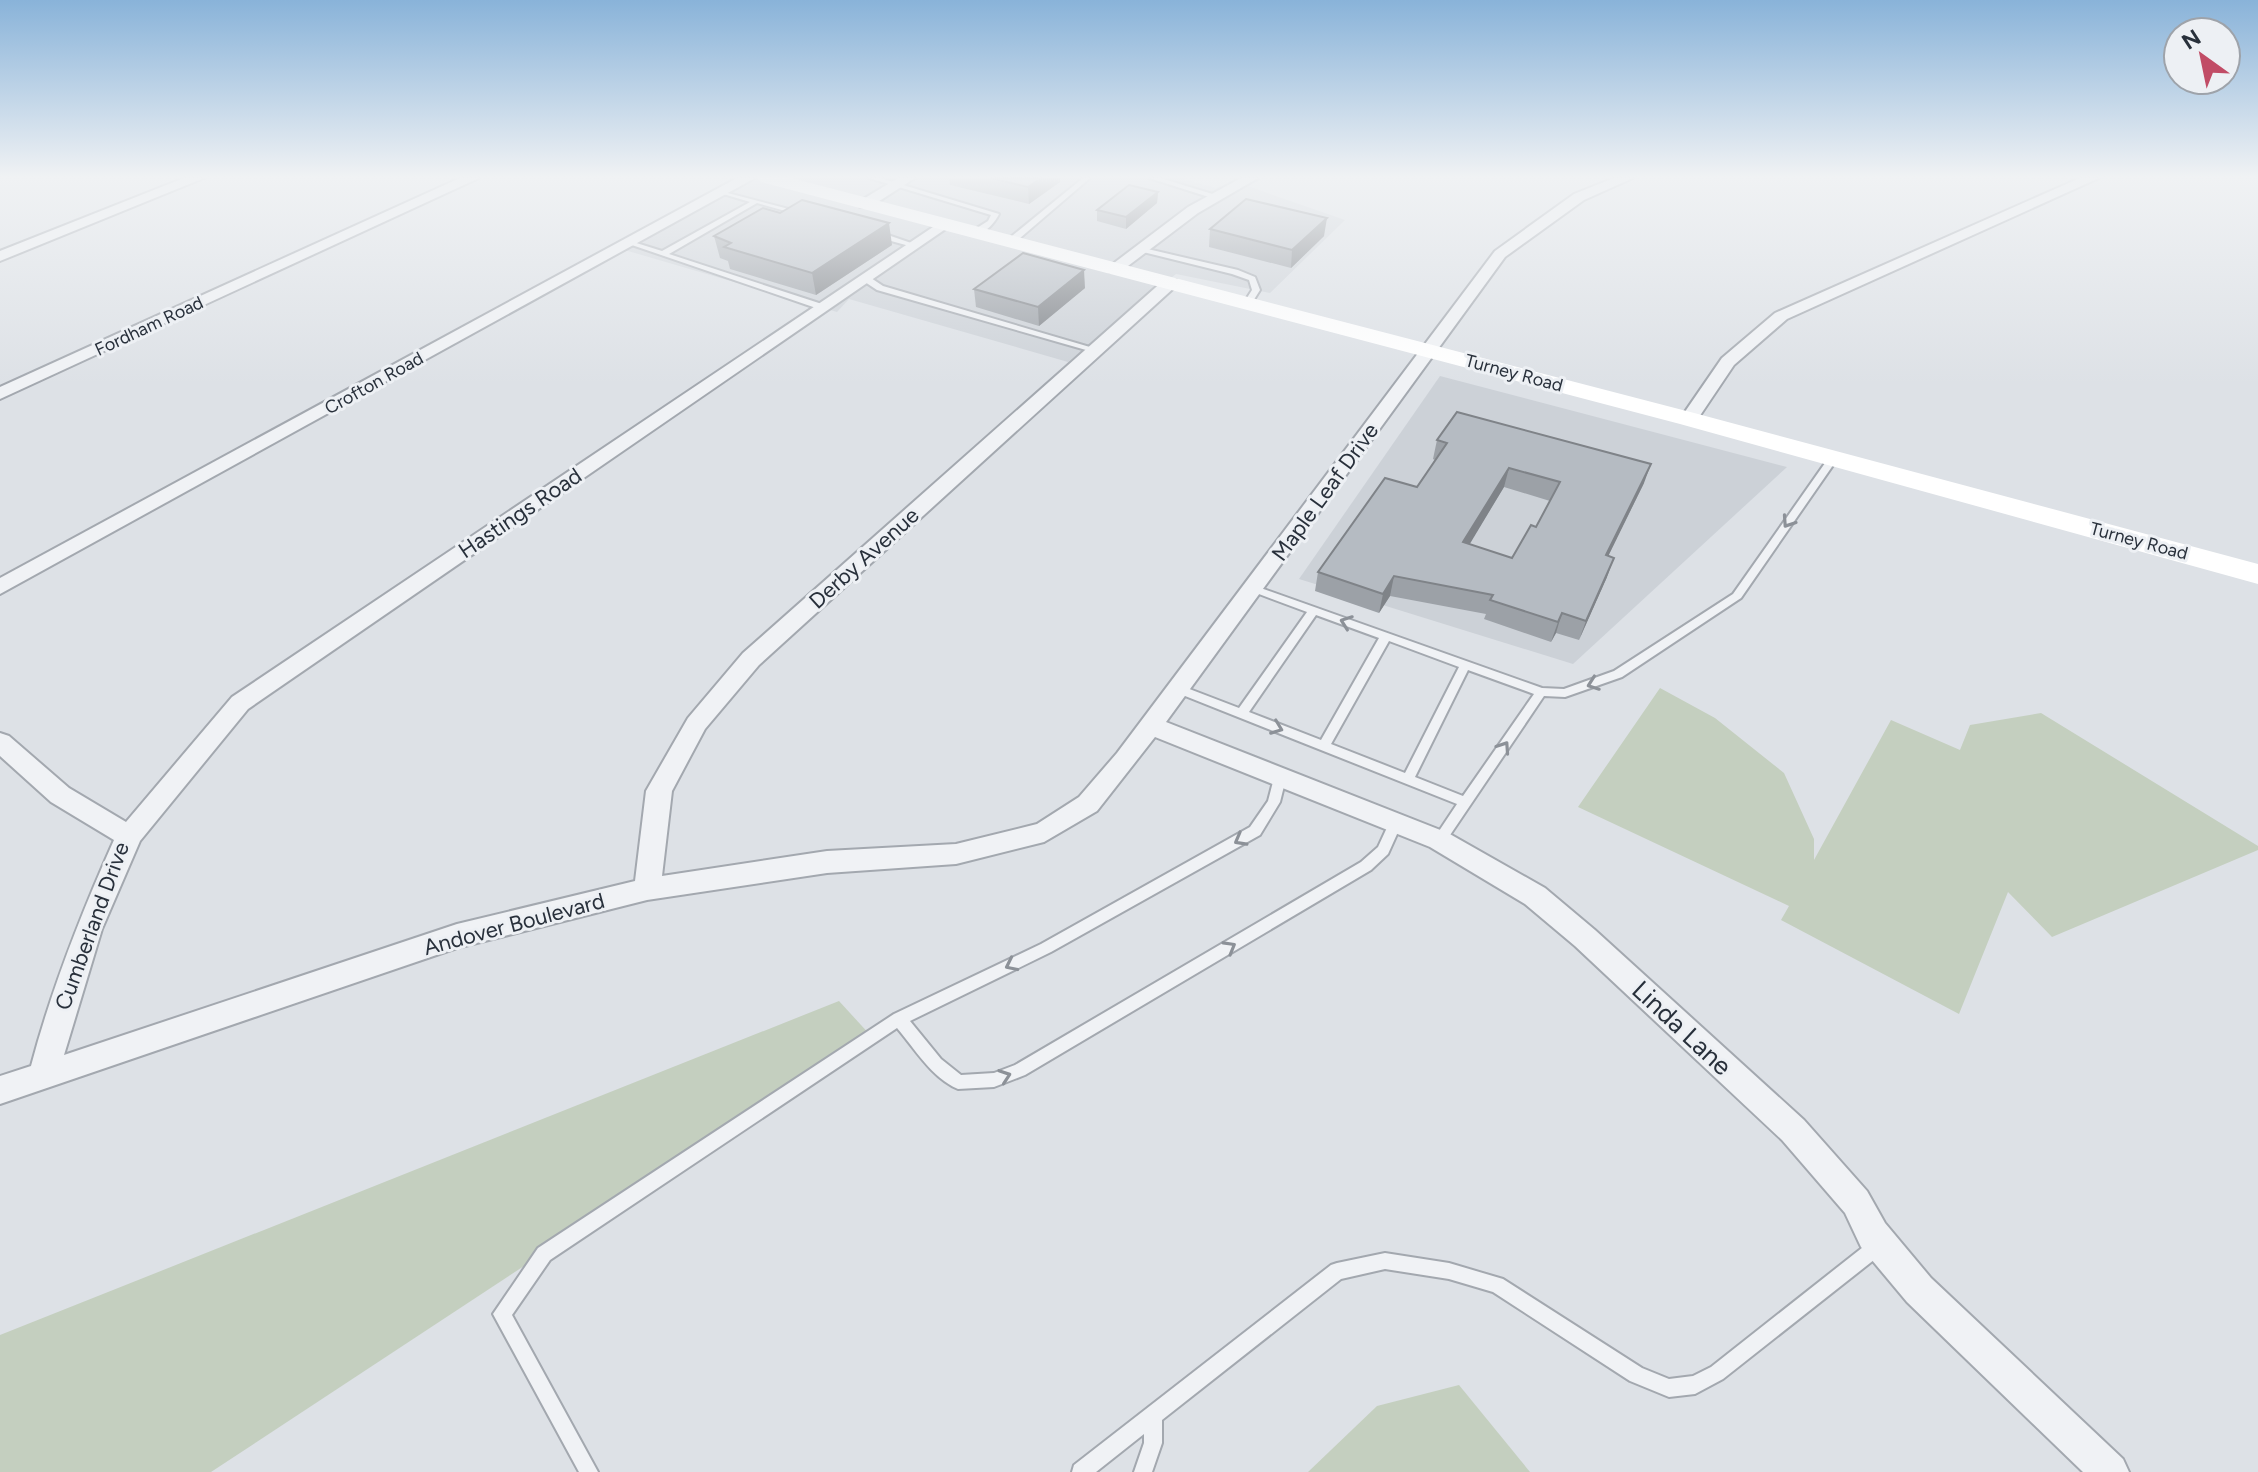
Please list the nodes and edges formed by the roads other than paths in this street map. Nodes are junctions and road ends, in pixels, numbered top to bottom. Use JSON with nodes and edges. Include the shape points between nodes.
{"nodes":[{"id":1,"x":24,"y":247,"type":"edge"},
{"id":2,"x":322,"y":247,"type":"edge"},
{"id":3,"x":623,"y":247,"type":"edge"},
{"id":4,"x":641,"y":247,"type":"edge"},
{"id":5,"x":676,"y":247,"type":"edge"},
{"id":6,"x":911,"y":247,"type":"edge"},
{"id":7,"x":1028,"y":247,"type":"edge"},
{"id":8,"x":1145,"y":247,"type":"edge"},
{"id":9,"x":1509,"y":247,"type":"edge"},
{"id":10,"x":1934,"y":247,"type":"edge"},
{"id":11,"x":1142,"y":249,"type":"junction"},
{"id":12,"x":663,"y":254,"type":"junction"},
{"id":13,"x":0,"y":256,"type":"edge"},
{"id":14,"x":1115,"y":269,"type":"junction"},
{"id":15,"x":865,"y":278,"type":"junction"},
{"id":16,"x":1170,"y":283,"type":"junction"},
{"id":17,"x":1247,"y":304,"type":"junction"},
{"id":18,"x":822,"y":307,"type":"junction"},
{"id":19,"x":1096,"y":350,"type":"junction"},
{"id":20,"x":1427,"y":351,"type":"junction"},
{"id":21,"x":0,"y":394,"type":"edge"},
{"id":22,"x":1689,"y":419,"type":"junction"},
{"id":23,"x":1833,"y":458,"type":"junction"},
{"id":24,"x":2258,"y":574,"type":"edge"},
{"id":25,"x":0,"y":587,"type":"edge"},
{"id":26,"x":1255,"y":589,"type":"junction"},
{"id":27,"x":1314,"y":610,"type":"junction"},
{"id":28,"x":1386,"y":636,"type":"junction"},
{"id":29,"x":1465,"y":665,"type":"junction"},
{"id":30,"x":1179,"y":689,"type":"junction"},
{"id":31,"x":1541,"y":692,"type":"junction"},
{"id":32,"x":1241,"y":714,"type":"junction"},
{"id":33,"x":1151,"y":726,"type":"junction"},
{"id":34,"x":0,"y":742,"type":"edge"},
{"id":35,"x":1324,"y":746,"type":"junction"},
{"id":36,"x":1280,"y":778,"type":"junction"},
{"id":37,"x":1408,"y":779,"type":"junction"},
{"id":38,"x":1466,"y":802,"type":"junction"},
{"id":39,"x":1396,"y":823,"type":"junction"},
{"id":40,"x":1044,"y":832,"type":"joint"},
{"id":41,"x":129,"y":836,"type":"junction"},
{"id":42,"x":1439,"y":840,"type":"junction"},
{"id":43,"x":647,"y":889,"type":"junction"},
{"id":44,"x":899,"y":1019,"type":"junction"},
{"id":45,"x":43,"y":1078,"type":"junction"},
{"id":46,"x":0,"y":1090,"type":"edge"},
{"id":47,"x":1881,"y":1244,"type":"junction"},
{"id":48,"x":1153,"y":1415,"type":"junction"},
{"id":49,"x":589,"y":1472,"type":"edge"},
{"id":50,"x":1081,"y":1472,"type":"edge"},
{"id":51,"x":1143,"y":1472,"type":"edge"},
{"id":52,"x":2110,"y":1472,"type":"edge"}],
"edges":[{"from":1,"to":13,"type":"street"},
{"from":2,"to":21,"type":"street","name":"Fordham Road"},
{"from":3,"to":25,"type":"street","name":"Crofton Road"},
{"from":4,"to":12,"type":"lane"},
{"from":5,"to":12,"type":"lane"},
{"from":6,"to":15,"type":"street","name":"Hastings Road"},
{"from":7,"to":14,"type":"main road","name":"Turney Road"},
{"from":8,"to":11,"type":"street"},
{"from":9,"to":20,"type":"street","name":"Maple Leaf Drive"},
{"from":10,"to":22,"type":"street","via":[[1812,300],[1757,332],[1719,370]]},
{"from":11,"to":14,"type":"street"},
{"from":11,"to":17,"type":"lane","via":[[1252,279],[1256,290]]},
{"from":12,"to":18,"type":"lane"},
{"from":14,"to":16,"type":"main road","name":"Turney Road"},
{"from":15,"to":18,"type":"street","name":"Hastings Road"},
{"from":15,"to":19,"type":"lane","via":[[880,288]]},
{"from":16,"to":17,"type":"main road","name":"Turney Road"},
{"from":16,"to":19,"type":"street","name":"Derby Avenue"},
{"from":17,"to":20,"type":"main road","name":"Turney Road"},
{"from":18,"to":41,"type":"street","name":"Hastings Road","via":[[240,703]]},
{"from":19,"to":43,"type":"street","name":"Derby Avenue","via":[[751,659],[696,724],[659,791]]},
{"from":20,"to":22,"type":"main road","name":"Turney Road"},
{"from":20,"to":26,"type":"street","name":"Maple Leaf Drive"},
{"from":22,"to":23,"type":"main road","name":"Turney Road"},
{"from":23,"to":24,"type":"main road","name":"Turney Road"},
{"from":23,"to":31,"type":"lane","one_way":true,"via":[[1737,596],[1618,674],[1565,693]]},
{"from":26,"to":27,"type":"lane"},
{"from":26,"to":30,"type":"street","name":"Maple Leaf Drive"},
{"from":28,"to":27,"type":"lane","one_way":true},
{"from":27,"to":32,"type":"lane"},
{"from":28,"to":29,"type":"lane"},
{"from":28,"to":35,"type":"lane"},
{"from":29,"to":31,"type":"lane"},
{"from":29,"to":37,"type":"lane"},
{"from":30,"to":32,"type":"lane"},
{"from":30,"to":33,"type":"street","name":"Maple Leaf Drive"},
{"from":38,"to":31,"type":"lane","one_way":true},
{"from":32,"to":35,"type":"lane","one_way":true},
{"from":33,"to":36,"type":"street","name":"Linda Lane"},
{"from":33,"to":40,"type":"street","name":"Maple Leaf Drive","via":[[1088,804]]},
{"from":34,"to":41,"type":"street","name":"Cumberland Drive","via":[[60,795]]},
{"from":35,"to":37,"type":"lane"},
{"from":36,"to":39,"type":"street","name":"Linda Lane"},
{"from":36,"to":44,"type":"lane","one_way":true,"via":[[1274,802],[1255,831],[1046,948]]},
{"from":37,"to":38,"type":"lane"},
{"from":38,"to":42,"type":"lane"},
{"from":39,"to":42,"type":"street","name":"Linda Lane"},
{"from":44,"to":39,"type":"lane","one_way":true,"via":[[929,1057],[958,1082],[994,1080],[1020,1070],[1366,866],[1383,850]]},
{"from":40,"to":43,"type":"street","name":"Andover Boulevard","via":[[956,854],[827,862]]},
{"from":41,"to":45,"type":"street","name":"Cumberland Drive","via":[[88,929]]},
{"from":42,"to":47,"type":"street","name":"Linda Lane","via":[[1535,896],[1597,948],[1793,1130],[1856,1202]]},
{"from":43,"to":45,"type":"street","name":"Andover Boulevard","via":[[457,936]]},
{"from":44,"to":49,"type":"lane","via":[[544,1254],[502,1314]]},
{"from":45,"to":46,"type":"street","name":"Andover Boulevard"},
{"from":47,"to":48,"type":"lane","via":[[1717,1373],[1695,1385],[1669,1388],[1636,1375],[1497,1285],[1385,1261],[1337,1271]]},
{"from":47,"to":52,"type":"street","name":"Linda Lane","via":[[1919,1290]]},
{"from":48,"to":50,"type":"lane"},
{"from":48,"to":51,"type":"lane","via":[[1153,1443]]}]}
